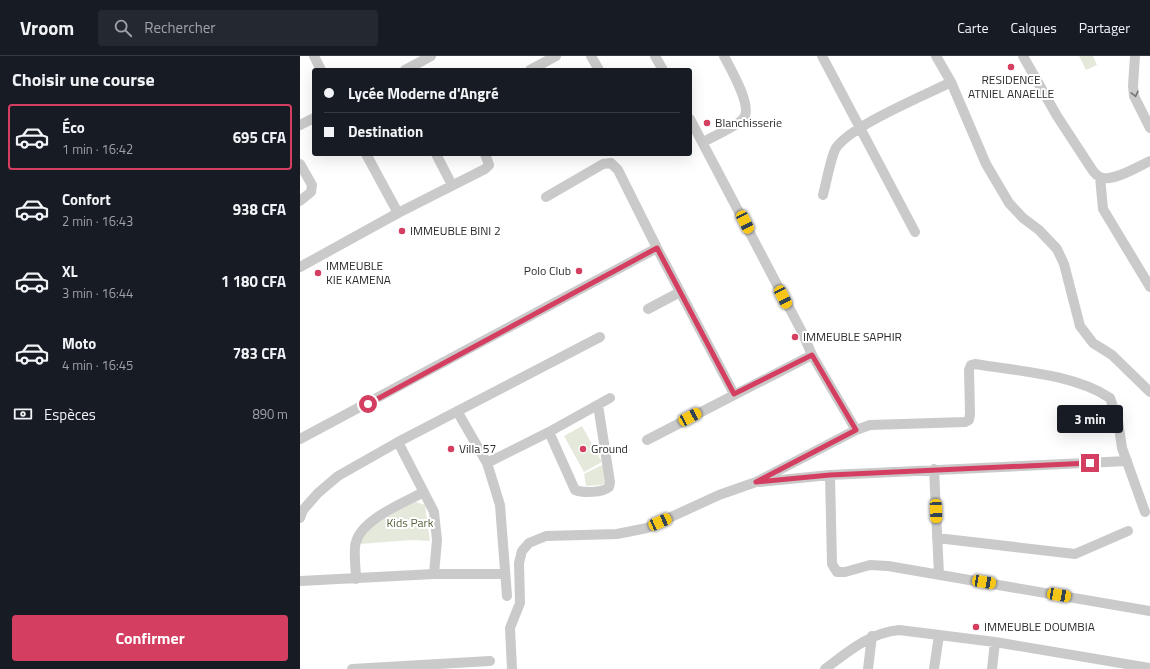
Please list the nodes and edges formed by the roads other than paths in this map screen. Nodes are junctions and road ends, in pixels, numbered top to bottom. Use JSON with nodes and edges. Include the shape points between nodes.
{"nodes":[{"id":1,"x":314,"y":56,"type":"edge"},
{"id":2,"x":431,"y":56,"type":"edge"},
{"id":3,"x":556,"y":56,"type":"edge"},
{"id":4,"x":590,"y":56,"type":"edge"},
{"id":5,"x":655,"y":56,"type":"edge"},
{"id":6,"x":724,"y":56,"type":"edge"},
{"id":7,"x":822,"y":56,"type":"edge"},
{"id":8,"x":936,"y":56,"type":"edge"},
{"id":9,"x":1023,"y":56,"type":"edge"},
{"id":10,"x":1136,"y":56,"type":"edge"},
{"id":11,"x":320,"y":68,"type":"edge"},
{"id":12,"x":409,"y":68,"type":"edge"},
{"id":13,"x":534,"y":68,"type":"edge"},
{"id":14,"x":598,"y":68,"type":"edge"},
{"id":15,"x":662,"y":68,"type":"edge"},
{"id":16,"x":951,"y":82,"type":"junction"},
{"id":17,"x":312,"y":119,"type":"edge"},
{"id":18,"x":692,"y":123,"type":"edge"},
{"id":19,"x":300,"y":125,"type":"edge"},
{"id":20,"x":861,"y":127,"type":"junction"},
{"id":21,"x":1150,"y":128,"type":"edge"},
{"id":22,"x":703,"y":142,"type":"junction"},
{"id":23,"x":367,"y":156,"type":"edge"},
{"id":24,"x":437,"y":156,"type":"edge"},
{"id":25,"x":486,"y":156,"type":"edge"},
{"id":26,"x":1150,"y":161,"type":"edge"},
{"id":27,"x":300,"y":164,"type":"edge"},
{"id":28,"x":1100,"y":178,"type":"junction"},
{"id":29,"x":452,"y":185,"type":"junction"},
{"id":30,"x":823,"y":195,"type":"dead end"},
{"id":31,"x":546,"y":197,"type":"dead end"},
{"id":32,"x":300,"y":201,"type":"edge"},
{"id":33,"x":398,"y":213,"type":"junction"},
{"id":34,"x":915,"y":232,"type":"dead end"},
{"id":35,"x":657,"y":248,"type":"junction"},
{"id":36,"x":300,"y":267,"type":"edge"},
{"id":37,"x":1150,"y":287,"type":"edge"},
{"id":38,"x":680,"y":292,"type":"junction"},
{"id":39,"x":648,"y":309,"type":"dead end"},
{"id":40,"x":600,"y":337,"type":"dead end"},
{"id":41,"x":812,"y":355,"type":"junction"},
{"id":42,"x":1150,"y":392,"type":"edge"},
{"id":43,"x":734,"y":394,"type":"junction"},
{"id":44,"x":610,"y":398,"type":"dead end"},
{"id":45,"x":598,"y":406,"type":"junction"},
{"id":46,"x":457,"y":411,"type":"junction"},
{"id":47,"x":856,"y":430,"type":"junction"},
{"id":48,"x":549,"y":432,"type":"junction"},
{"id":49,"x":300,"y":439,"type":"edge"},
{"id":50,"x":647,"y":440,"type":"dead end"},
{"id":51,"x":398,"y":442,"type":"junction"},
{"id":52,"x":1127,"y":461,"type":"junction"},
{"id":53,"x":487,"y":463,"type":"junction"},
{"id":54,"x":934,"y":469,"type":"junction"},
{"id":55,"x":830,"y":475,"type":"junction"},
{"id":56,"x":756,"y":482,"type":"junction"},
{"id":57,"x":424,"y":492,"type":"junction"},
{"id":58,"x":1145,"y":512,"type":"dead end"},
{"id":59,"x":300,"y":518,"type":"edge"},
{"id":60,"x":1128,"y":531,"type":"dead end"},
{"id":61,"x":937,"y":538,"type":"junction"},
{"id":62,"x":434,"y":574,"type":"junction"},
{"id":63,"x":505,"y":574,"type":"junction"},
{"id":64,"x":939,"y":574,"type":"junction"},
{"id":65,"x":356,"y":578,"type":"junction"},
{"id":66,"x":300,"y":581,"type":"edge"},
{"id":67,"x":508,"y":596,"type":"dead end"},
{"id":68,"x":1150,"y":611,"type":"edge"},
{"id":69,"x":939,"y":635,"type":"junction"},
{"id":70,"x":872,"y":636,"type":"junction"},
{"id":71,"x":995,"y":642,"type":"junction"},
{"id":72,"x":490,"y":661,"type":"dead end"},
{"id":73,"x":1147,"y":668,"type":"edge"},
{"id":74,"x":352,"y":669,"type":"edge"},
{"id":75,"x":512,"y":669,"type":"edge"},
{"id":76,"x":825,"y":669,"type":"edge"},
{"id":77,"x":868,"y":669,"type":"edge"},
{"id":78,"x":934,"y":669,"type":"edge"},
{"id":79,"x":992,"y":669,"type":"edge"}],
"edges":[{"from":1,"to":11,"type":"street"},
{"from":2,"to":12,"type":"street"},
{"from":3,"to":13,"type":"street"},
{"from":4,"to":14,"type":"street"},
{"from":5,"to":15,"type":"street"},
{"from":6,"to":22,"type":"street","via":[[745,100],[747,112],[743,119]]},
{"from":7,"to":20,"type":"street"},
{"from":8,"to":16,"type":"street"},
{"from":9,"to":28,"type":"street","via":[[1057,116]]},
{"from":10,"to":21,"type":"street","one_way":true,"via":[[1134,96]]},
{"from":16,"to":20,"type":"street"},
{"from":16,"to":42,"type":"street","via":[[986,164],[1009,203],[1057,249],[1064,264],[1080,326],[1093,343],[1112,355]]},
{"from":17,"to":19,"type":"street"},
{"from":18,"to":22,"type":"street"},
{"from":20,"to":30,"type":"street","via":[[835,150]]},
{"from":20,"to":34,"type":"street"},
{"from":22,"to":41,"type":"street"},
{"from":23,"to":33,"type":"street"},
{"from":24,"to":29,"type":"street"},
{"from":25,"to":29,"type":"street","via":[[489,165],[485,169]]},
{"from":26,"to":28,"type":"street","via":[[1119,176]]},
{"from":27,"to":32,"type":"street","via":[[312,185],[311,192]]},
{"from":28,"to":37,"type":"street","via":[[1103,209]]},
{"from":29,"to":33,"type":"street"},
{"from":31,"to":35,"type":"street","via":[[603,164],[612,163],[618,170]]},
{"from":33,"to":36,"type":"street"},
{"from":35,"to":38,"type":"street"},
{"from":35,"to":49,"type":"street"},
{"from":38,"to":39,"type":"street"},
{"from":38,"to":43,"type":"street"},
{"from":40,"to":46,"type":"street"},
{"from":41,"to":43,"type":"street"},
{"from":41,"to":47,"type":"street"},
{"from":43,"to":50,"type":"street"},
{"from":44,"to":45,"type":"street"},
{"from":45,"to":48,"type":"street"},
{"from":45,"to":48,"type":"street","via":[[610,482],[605,490],[575,490]]},
{"from":46,"to":51,"type":"street"},
{"from":46,"to":53,"type":"street"},
{"from":47,"to":52,"type":"street","via":[[880,424],[969,420],[969,370],[971,365],[975,364],[1063,379],[1105,394],[1113,402]]},
{"from":47,"to":56,"type":"street"},
{"from":48,"to":53,"type":"street"},
{"from":51,"to":57,"type":"street"},
{"from":51,"to":59,"type":"street","via":[[338,476],[318,493]]},
{"from":52,"to":54,"type":"street"},
{"from":52,"to":58,"type":"street"},
{"from":53,"to":63,"type":"street","via":[[500,505]]},
{"from":54,"to":55,"type":"street"},
{"from":54,"to":61,"type":"street"},
{"from":55,"to":56,"type":"street"},
{"from":55,"to":64,"type":"street","via":[[832,564],[837,572],[870,565]]},
{"from":56,"to":75,"type":"street","via":[[636,531],[546,536],[529,543],[522,551],[519,563],[520,604],[510,628]]},
{"from":57,"to":62,"type":"street","via":[[436,522]]},
{"from":57,"to":65,"type":"street","via":[[378,516],[364,528],[355,543]]},
{"from":60,"to":61,"type":"street","via":[[1075,554]]},
{"from":61,"to":64,"type":"street"},
{"from":62,"to":63,"type":"street"},
{"from":62,"to":65,"type":"street"},
{"from":63,"to":67,"type":"street"},
{"from":64,"to":68,"type":"street"},
{"from":65,"to":66,"type":"street"},
{"from":69,"to":70,"type":"street","via":[[898,630]]},
{"from":69,"to":71,"type":"street"},
{"from":69,"to":78,"type":"street"},
{"from":70,"to":76,"type":"street"},
{"from":70,"to":77,"type":"street"},
{"from":71,"to":73,"type":"street"},
{"from":71,"to":79,"type":"street"},
{"from":72,"to":74,"type":"street"}]}
